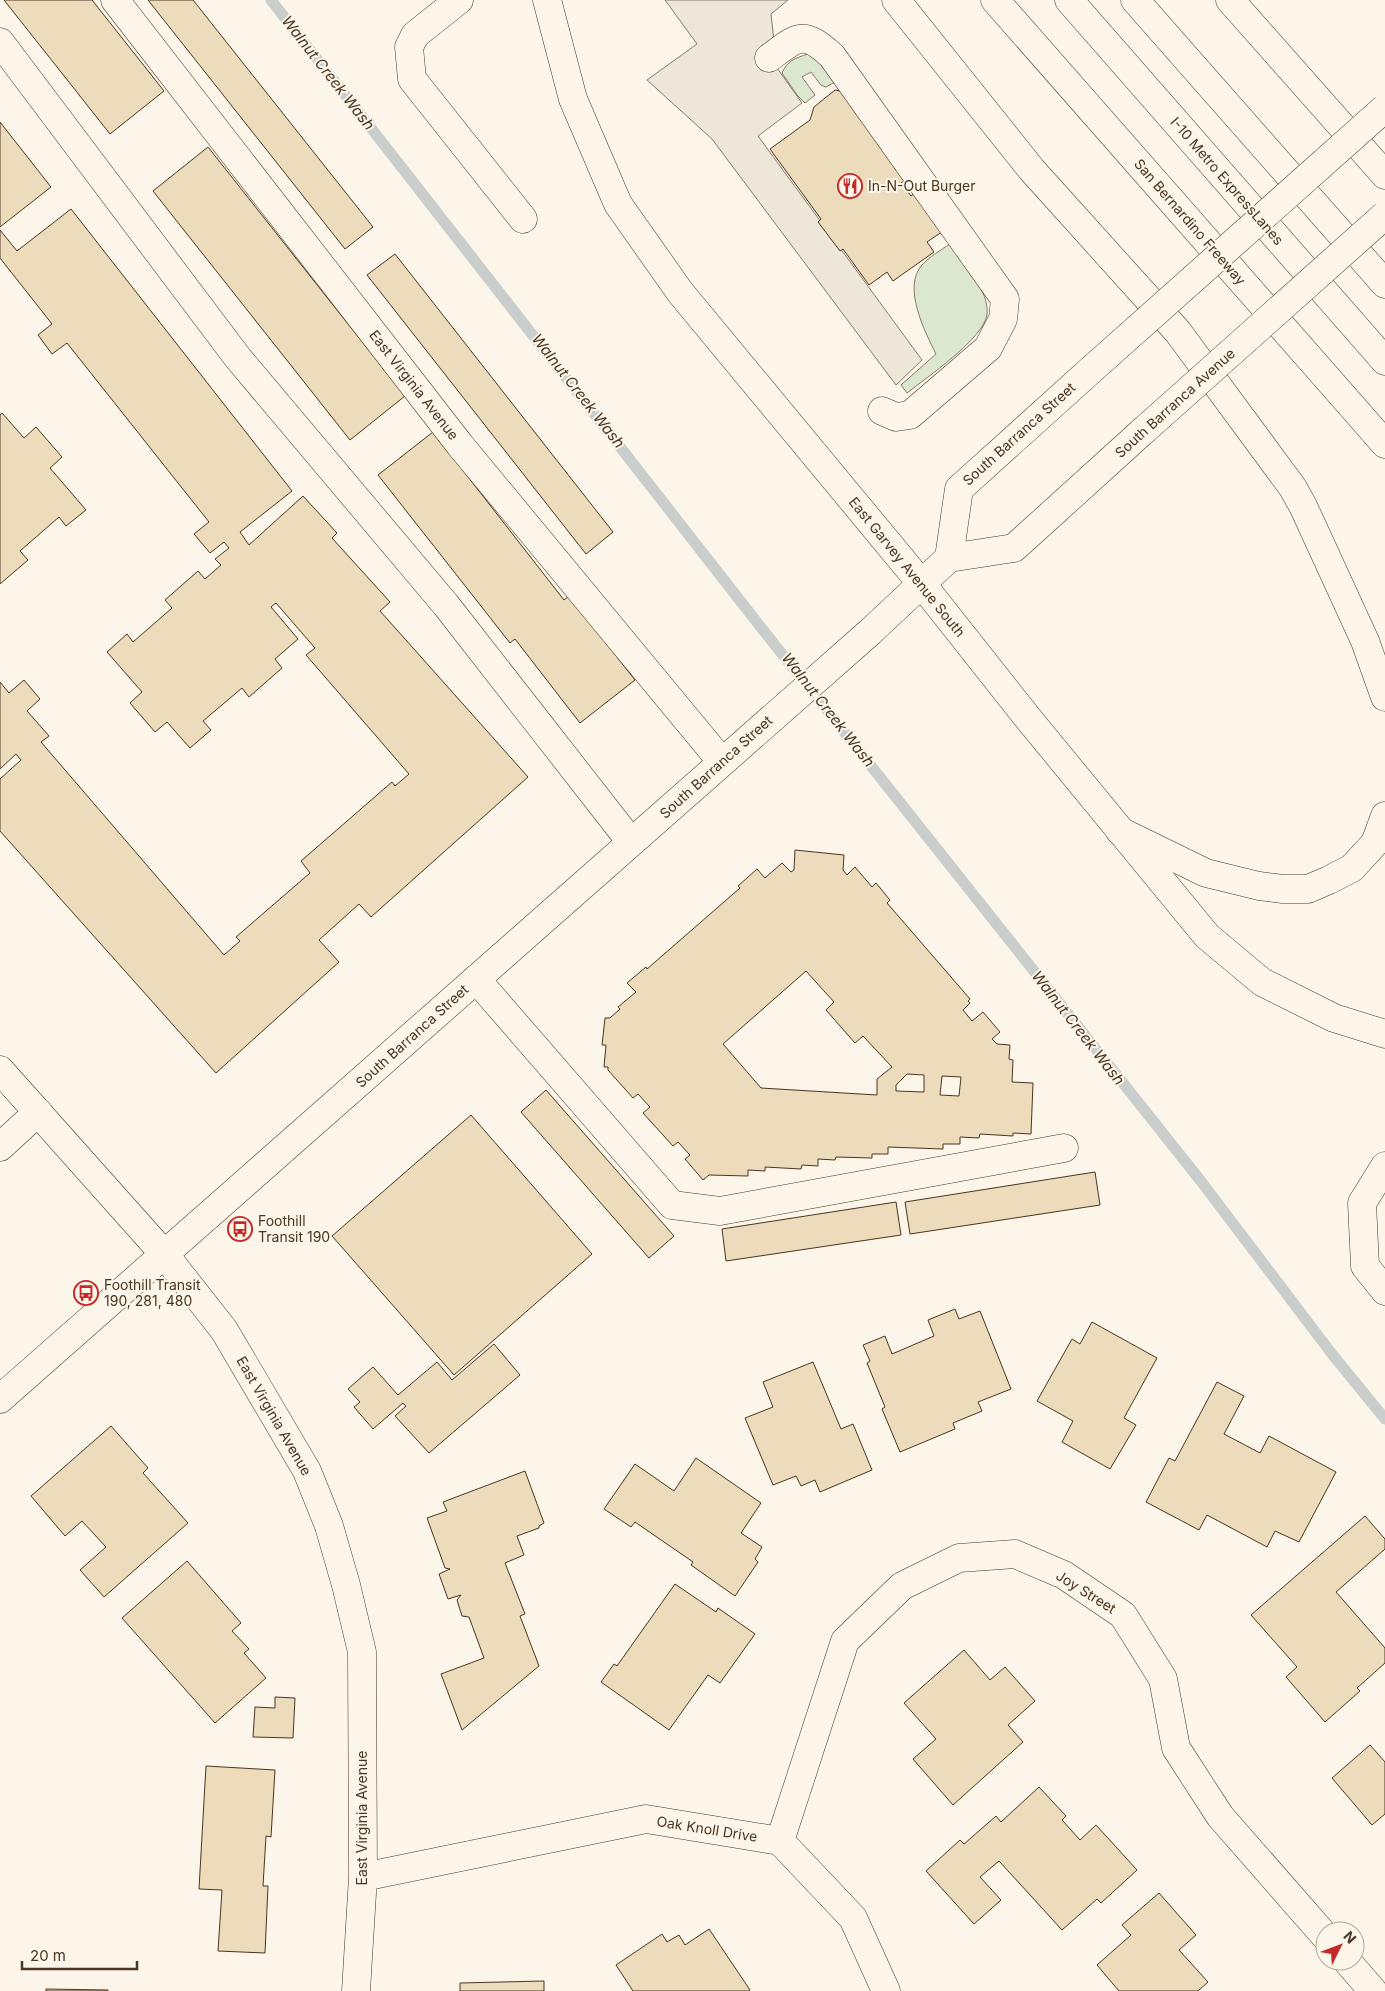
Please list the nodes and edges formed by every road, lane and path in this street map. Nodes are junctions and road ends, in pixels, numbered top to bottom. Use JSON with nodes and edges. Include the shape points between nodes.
{"nodes":[{"id":1,"x":115,"y":0,"type":"edge"},
{"id":2,"x":459,"y":0,"type":"edge"},
{"id":3,"x":547,"y":0,"type":"edge"},
{"id":4,"x":896,"y":0,"type":"edge"},
{"id":5,"x":995,"y":0,"type":"edge"},
{"id":6,"x":1069,"y":0,"type":"edge"},
{"id":7,"x":1136,"y":0,"type":"edge"},
{"id":8,"x":1230,"y":0,"type":"edge"},
{"id":9,"x":0,"y":42,"type":"edge"},
{"id":10,"x":769,"y":58,"type":"dead end"},
{"id":11,"x":1385,"y":108,"type":"edge"},
{"id":12,"x":1357,"y":142,"type":"junction"},
{"id":13,"x":1385,"y":160,"type":"edge"},
{"id":14,"x":1385,"y":175,"type":"edge"},
{"id":15,"x":1385,"y":215,"type":"edge"},
{"id":16,"x":523,"y":218,"type":"dead end"},
{"id":17,"x":1385,"y":284,"type":"edge"},
{"id":18,"x":1385,"y":361,"type":"edge"},
{"id":19,"x":882,"y":411,"type":"dead end"},
{"id":20,"x":1385,"y":444,"type":"edge"},
{"id":21,"x":949,"y":558,"type":"junction"},
{"id":22,"x":921,"y":583,"type":"junction"},
{"id":23,"x":1385,"y":697,"type":"edge"},
{"id":24,"x":722,"y":762,"type":"junction"},
{"id":25,"x":1385,"y":816,"type":"edge"},
{"id":26,"x":1120,"y":831,"type":"junction"},
{"id":27,"x":631,"y":842,"type":"junction"},
{"id":28,"x":476,"y":979,"type":"junction"},
{"id":29,"x":1385,"y":1034,"type":"edge"},
{"id":30,"x":0,"y":1070,"type":"edge"},
{"id":31,"x":38,"y":1112,"type":"junction"},
{"id":32,"x":0,"y":1146,"type":"edge"},
{"id":33,"x":1064,"y":1148,"type":"dead end"},
{"id":34,"x":1385,"y":1166,"type":"edge"},
{"id":35,"x":165,"y":1255,"type":"junction"},
{"id":36,"x":1385,"y":1291,"type":"edge"},
{"id":37,"x":0,"y":1400,"type":"edge"},
{"id":38,"x":780,"y":1841,"type":"junction"},
{"id":39,"x":363,"y":1877,"type":"junction"},
{"id":40,"x":1315,"y":1925,"type":"edge"},
{"id":41,"x":1356,"y":1971,"type":"edge"},
{"id":42,"x":356,"y":1991,"type":"edge"},
{"id":43,"x":886,"y":1991,"type":"edge"},
{"id":44,"x":1373,"y":1991,"type":"edge"}],
"edges":[{"from":1,"to":24,"type":"main road","name":"East Virginia Avenue","via":[[460,444]]},
{"from":2,"to":16,"type":"main road","via":[[416,35],[409,47],[412,79]]},
{"from":3,"to":22,"type":"main road","name":"East Garvey Avenue South","via":[[573,99],[618,204],[680,292]]},
{"from":4,"to":23,"type":"main road","via":[[1032,170],[1178,332],[1294,488],[1365,642]]},
{"from":5,"to":20,"type":"main road","name":"San Bernardino Freeway"},
{"from":6,"to":18,"type":"main road","name":"I-10 Metro ExpressLanes"},
{"from":7,"to":17,"type":"main road"},
{"from":8,"to":12,"type":"main road"},
{"from":9,"to":27,"type":"main road","via":[[238,358],[446,605]]},
{"from":10,"to":19,"type":"main road","via":[[794,39],[802,38],[832,56],[1005,299],[1004,319],[988,348],[910,415],[896,417]]},
{"from":11,"to":21,"type":"main road","name":"South Barranca Street","bridge":true,"via":[[959,489]]},
{"from":12,"to":13,"type":"main road"},
{"from":12,"to":14,"type":"main road"},
{"from":15,"to":21,"type":"main road","name":"South Barranca Avenue","bridge":true,"via":[[1014,548]]},
{"from":21,"to":22,"type":"main road","name":"South Barranca Street"},
{"from":22,"to":24,"type":"main road","name":"South Barranca Street"},
{"from":22,"to":26,"type":"main road","name":"East Garvey Avenue South"},
{"from":24,"to":27,"type":"main road","name":"South Barranca Street"},
{"from":25,"to":26,"type":"main road","via":[[1375,843],[1352,868],[1308,889],[1259,886],[1206,873]]},
{"from":26,"to":29,"type":"main road","name":"East Garvey Avenue South","via":[[1207,936],[1262,982],[1334,1018]]},
{"from":27,"to":28,"type":"main road","name":"South Barranca Street"},
{"from":28,"to":33,"type":"main road","via":[[672,1205],[720,1211]]},
{"from":28,"to":35,"type":"main road","name":"South Barranca Street"},
{"from":30,"to":31,"type":"main road","name":"East Virginia Avenue"},
{"from":31,"to":32,"type":"main road"},
{"from":31,"to":35,"type":"main road","name":"East Virginia Avenue"},
{"from":34,"to":36,"type":"main road","via":[[1362,1203],[1365,1266]]},
{"from":35,"to":37,"type":"main road","name":"South Barranca Street"},
{"from":35,"to":39,"type":"main road","name":"East Virginia Avenue","via":[[224,1330],[308,1471],[330,1529],[362,1652]]},
{"from":38,"to":39,"type":"main road","name":"Oak Knoll Drive","via":[[646,1818]]},
{"from":38,"to":40,"type":"main road","name":"Joy Street","via":[[845,1641],[902,1586],[959,1558],[1015,1554],[1064,1575],[1123,1614],[1163,1679],[1176,1748],[1220,1816]]},
{"from":38,"to":43,"type":"main road","via":[[853,1918]]},
{"from":39,"to":42,"type":"main road","name":"East Virginia Avenue"},
{"from":41,"to":44,"type":"main road"}]}
